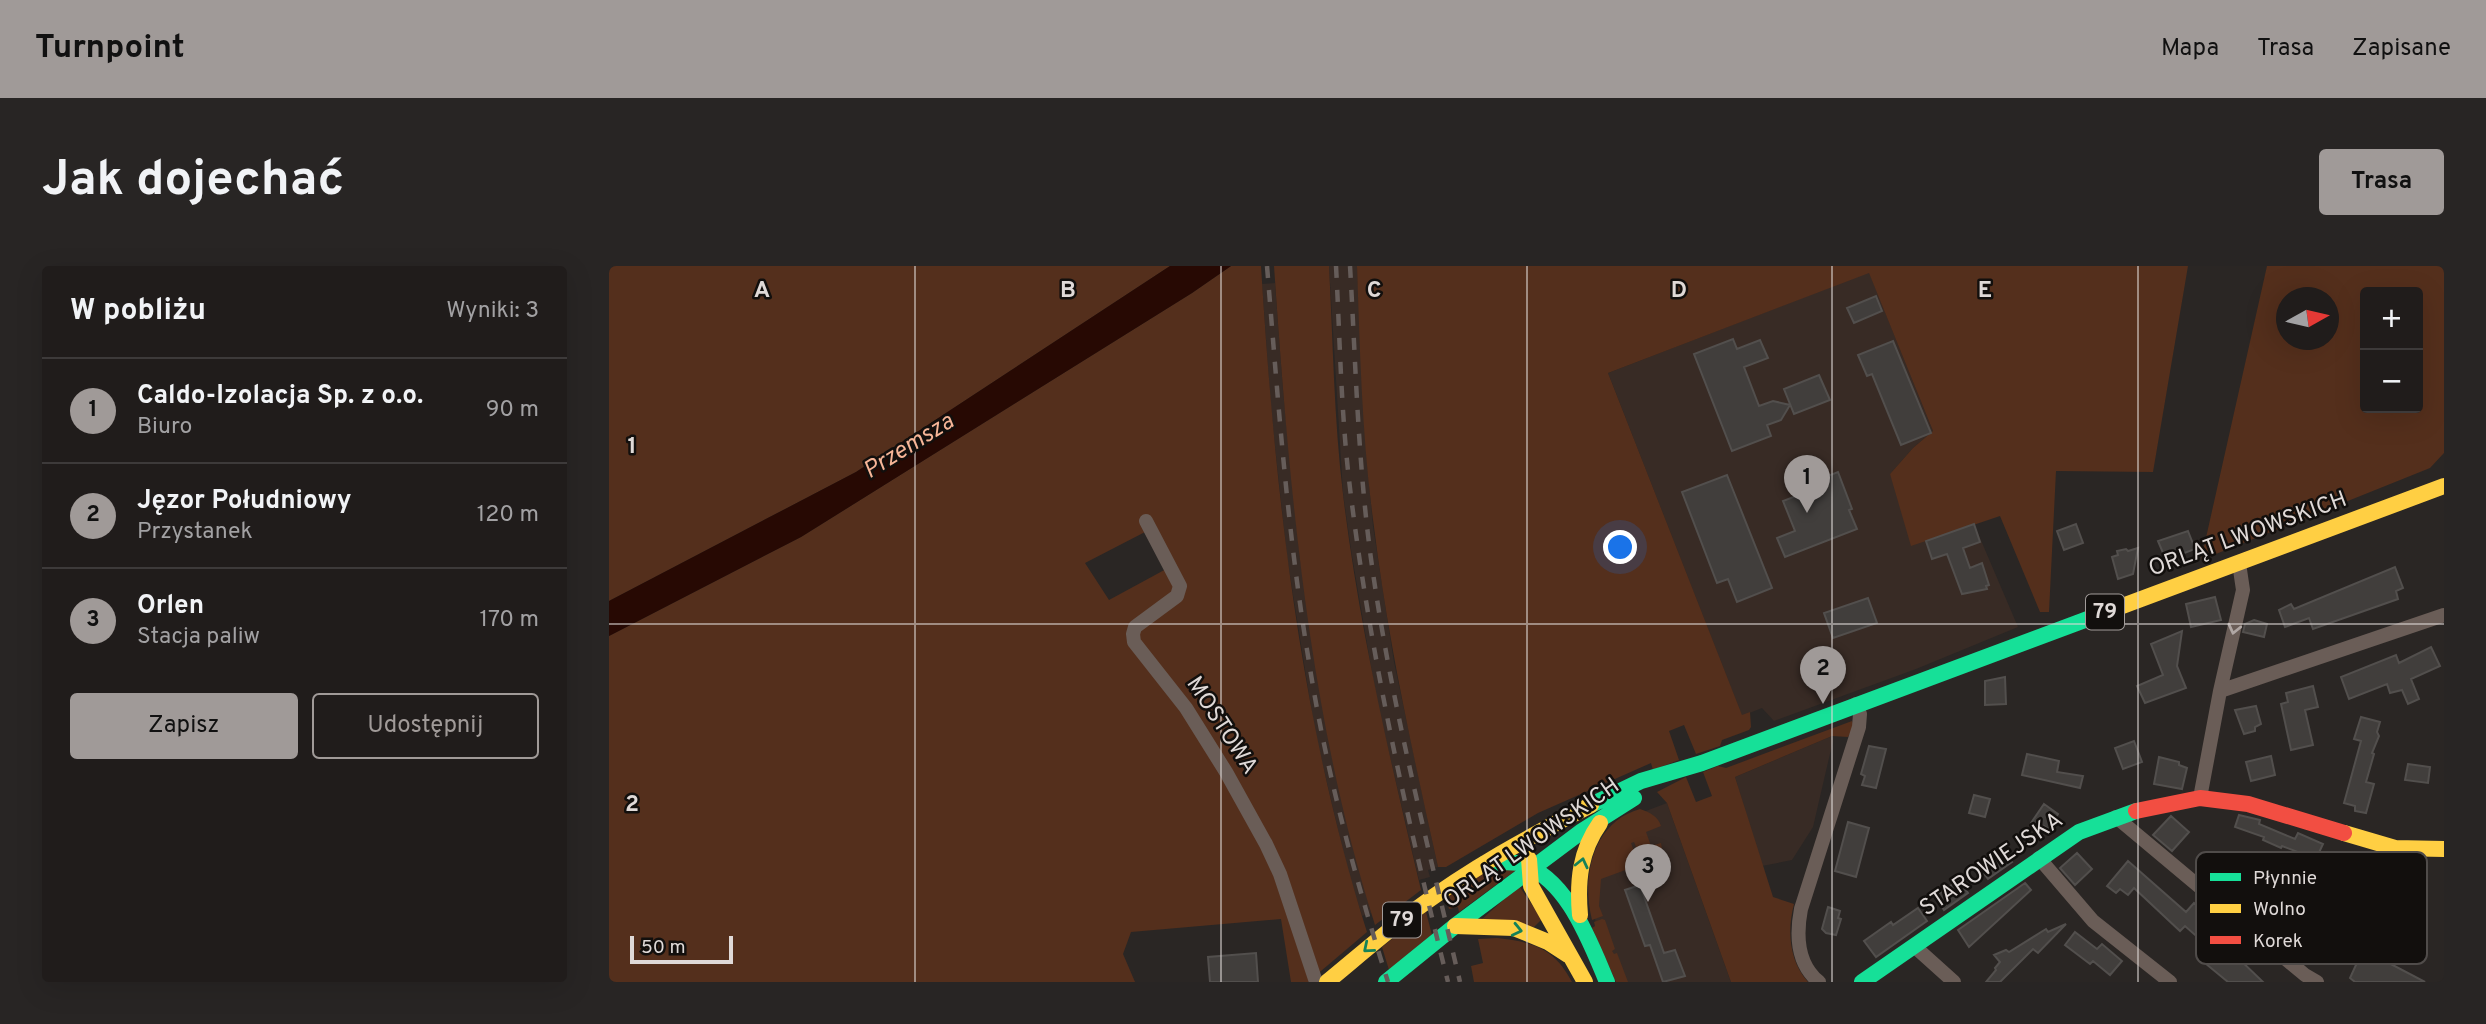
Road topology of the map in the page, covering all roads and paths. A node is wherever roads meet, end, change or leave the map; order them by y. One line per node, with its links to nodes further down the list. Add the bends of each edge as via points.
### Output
1 (2444, 486): 3 (main road, ORLĄT LWOWSKICH / 79)
2 (1146, 520): 22 (street, MOSTOWA, via 1180,586 1177,596 1135,627 1134,642 1186,708 1266,844)
3 (2239, 563): 5 (street, one-way to 5, via 2243,590); 6 (main road, ORLĄT LWOWSKICH / 79)
4 (2444, 615): 5 (street)
5 (2220, 691): 8 (street)
6 (1856, 704): 7 (main road, ORLĄT LWOWSKICH / 79); 27 (street, via 1859,727 1797,926 1803,961)
7 (1675, 773): 9 (main road, ORLĄT LWOWSKICH / 79); 11 (main road, ORLĄT LWOWSKICH / 79, via 1641,780)
8 (2200, 798): 10 (main road, STAROWIEJSKA); 12 (main road, STAROWIEJSKA, via 2248,804 2395,848)
9 (1608, 813): 15 (main road, ORLĄT LWOWSKICH / 79); 17 (main road, one-way to 9, via 1577,892 1585,848)
10 (2116, 817): 13 (main road, STAROWIEJSKA, via 2079,832); 16 (street)
11 (1547, 827): 14 (main road, ORLĄT LWOWSKICH / 79); 15 (main road, via 1533,848)
12 (2444, 849)
13 (2039, 858): 19 (main road, STAROWIEJSKA); 30 (street, via 2093,921)
14 (1482, 864): 15 (main road, via 1508,862); 23 (main road, ORLĄT LWOWSKICH / 79, one-way to 23, via 1415,910)
15 (1530, 870): 17 (main road, via 1555,886); 18 (main road, ORLĄT LWOWSKICH / 79); 20 (main road, via 1537,899)
16 (2196, 884)
17 (1580, 919): 26 (main road)
18 (1455, 926): 20 (main road, one-way to 20, via 1525,931); 24 (main road, ORLĄT LWOWSKICH / 79)
19 (1914, 946): 28 (main road, STAROWIEJSKA); 29 (street)
20 (1572, 959): 25 (main road)
21 (2293, 964): 31 (street)
22 (1316, 982)
23 (1327, 982)
24 (1386, 982)
25 (1585, 982)
26 (1607, 982)
27 (1819, 982)
28 (1862, 982)
29 (1954, 982)
30 (2170, 982)
31 (2317, 982)

